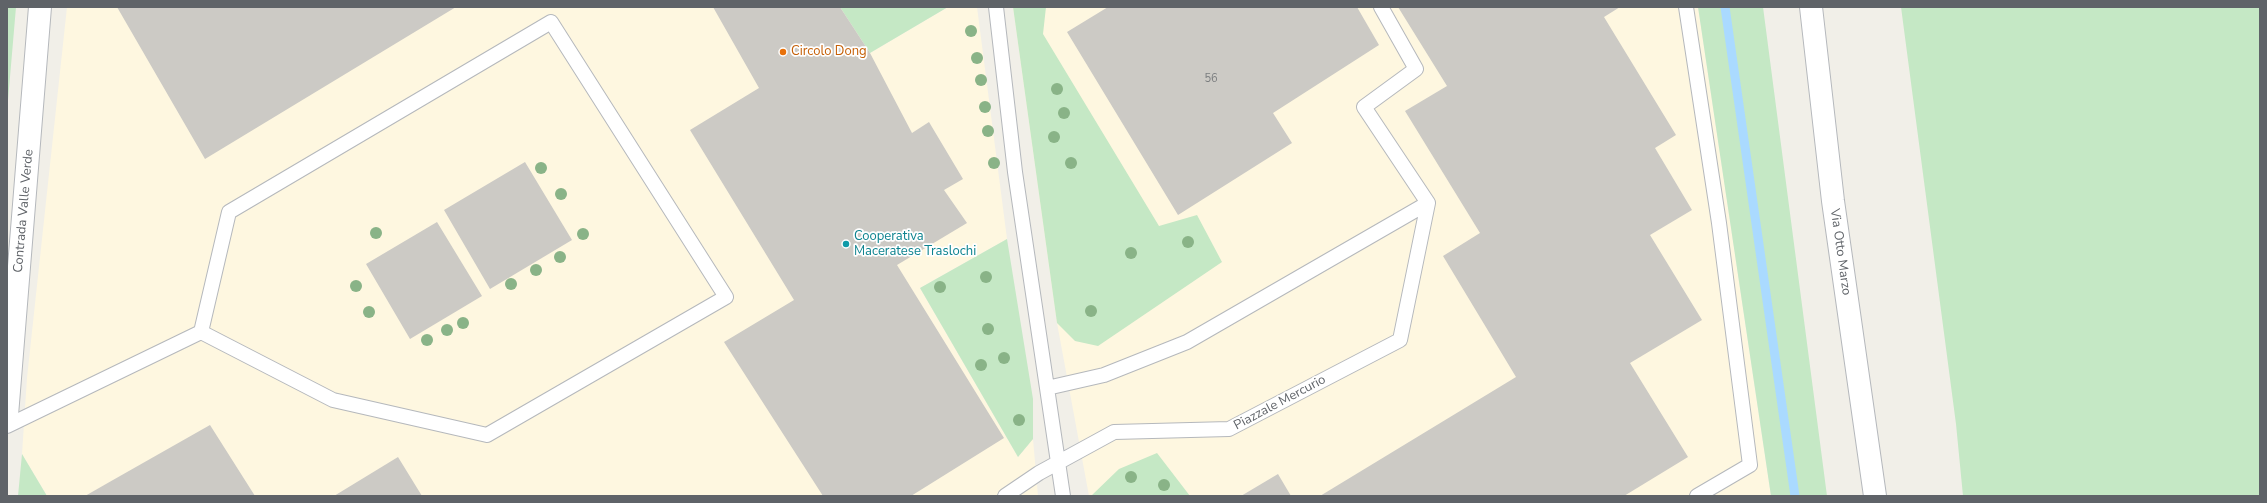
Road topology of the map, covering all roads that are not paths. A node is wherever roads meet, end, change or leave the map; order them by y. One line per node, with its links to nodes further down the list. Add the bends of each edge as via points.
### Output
1 (40, 7): 9 (street, Contrada Valle Verde)
2 (996, 7): 8 (lane, via 1015,172)
3 (1381, 7): 6 (lane, via 1416,70 1364,107)
4 (1686, 7): 14 (lane, via 1719,223 1750,465)
5 (1811, 7): 15 (street, Via Otto Marzo, via 1833,201)
6 (1428, 203): 8 (lane, via 1187,342 1104,375); 11 (lane, Piazzale Mercurio, via 1400,340 1229,429 1114,432)
7 (201, 332): 7 (lane, via 228,212 551,22 726,297 487,435 334,400); 10 (lane)
8 (1047, 388): 11 (lane)
9 (7, 414)
10 (7, 426)
11 (1058, 462): 12 (lane, Piazzale Mercurio); 13 (lane)
12 (1005, 496)
13 (1063, 496)
14 (1698, 496)
15 (1875, 496)

